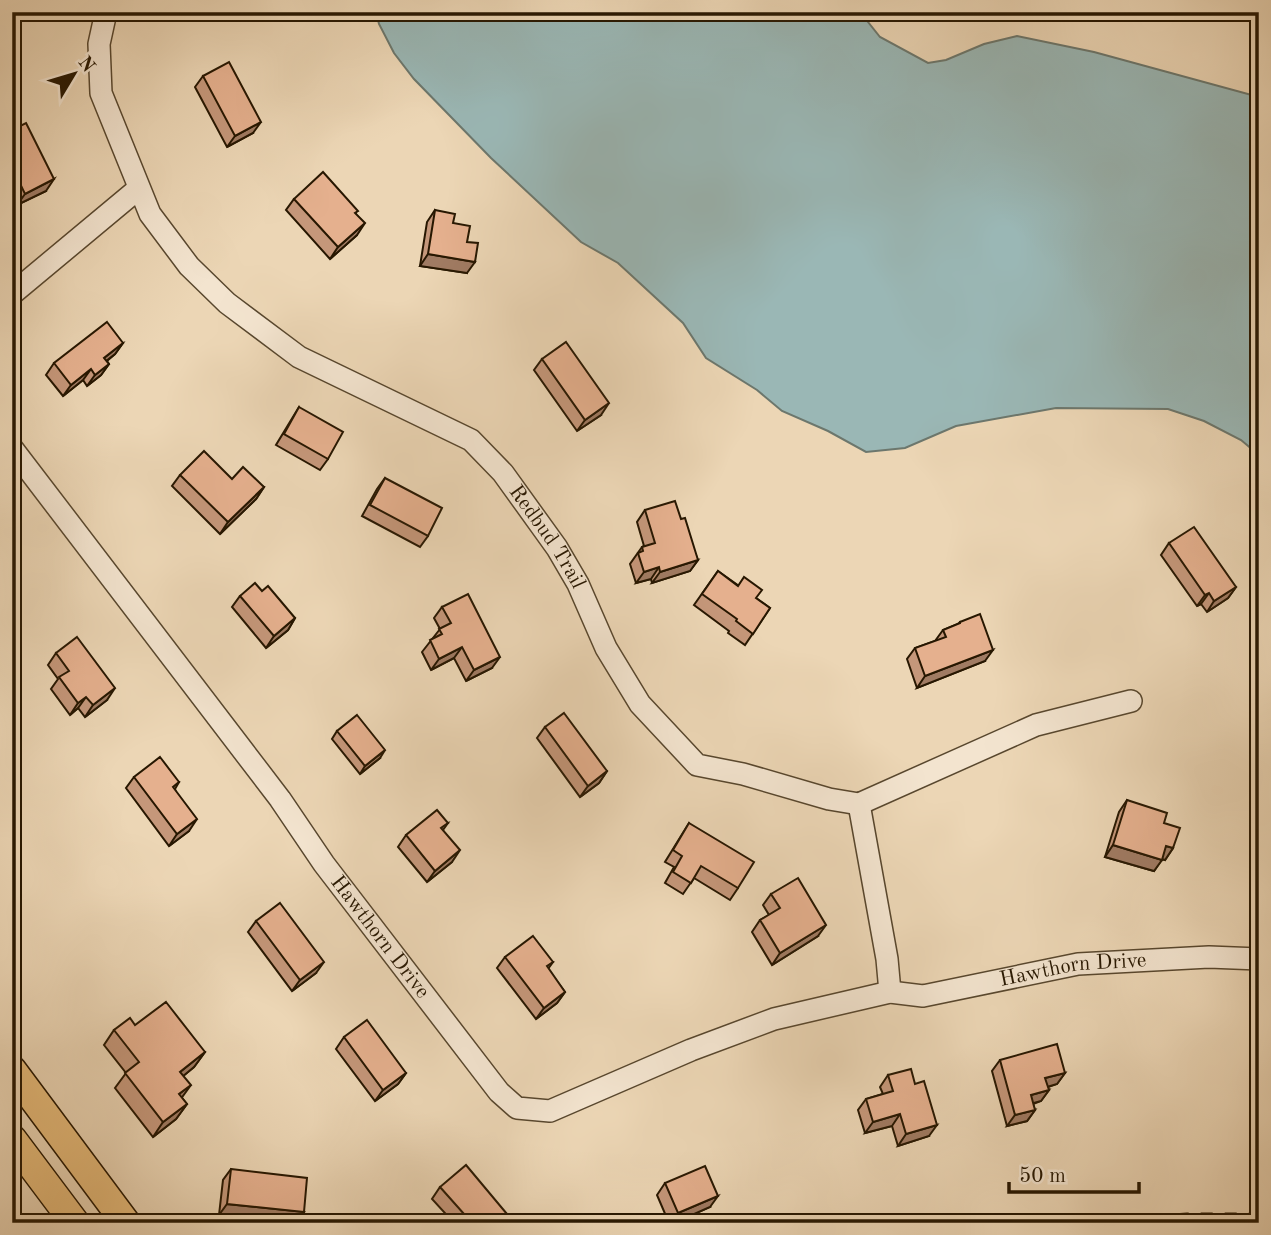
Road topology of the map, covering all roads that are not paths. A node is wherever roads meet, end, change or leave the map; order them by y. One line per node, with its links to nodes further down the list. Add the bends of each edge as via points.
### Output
1 (106, 12): 2 (street, Redbud Trail, via 99,44 101,93)
2 (138, 189): 3 (street); 6 (street, Redbud Trail, via 149,214 175,250 227,303 299,357 471,440 503,473 557,548 639,704 697,765)
3 (12, 293)
4 (12, 449): 8 (street, Hawthorn Drive, via 280,799 324,864 499,1092 517,1108 550,1111 774,1019)
5 (1131, 701): 6 (street, via 1036,725)
6 (859, 804): 8 (street)
7 (1259, 959): 8 (street, Hawthorn Drive, via 1078,964 923,996)
8 (890, 992)
9 (12, 1070): 12 (main road)
10 (12, 1139): 11 (main road)
11 (75, 1223)
12 (126, 1223)

